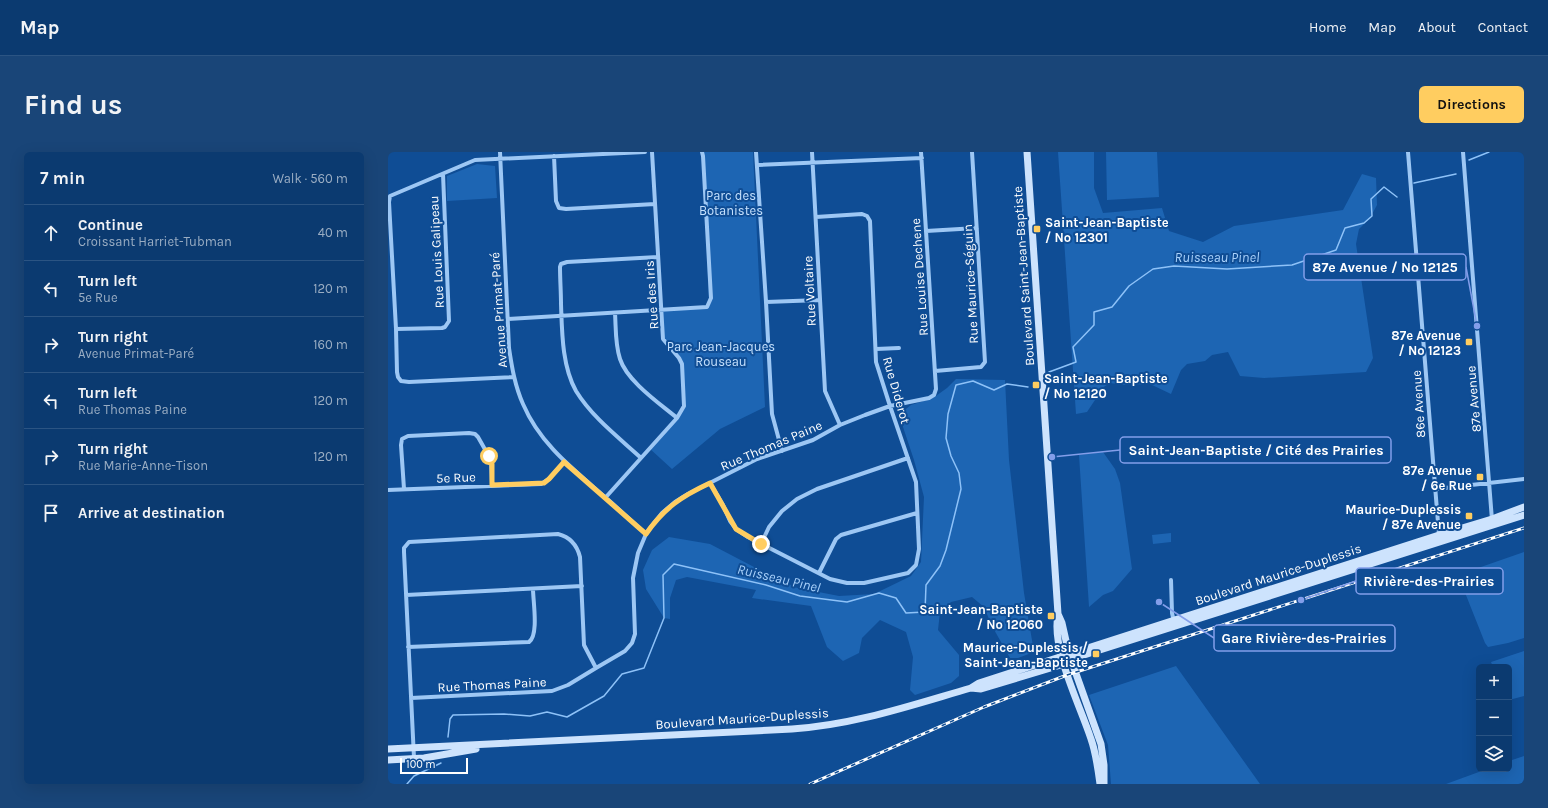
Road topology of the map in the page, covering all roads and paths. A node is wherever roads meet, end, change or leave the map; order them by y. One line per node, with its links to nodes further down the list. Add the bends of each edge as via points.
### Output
1 (500, 152): 14 (street, Avenue Primat-Paré)
2 (645, 152): 12 (street)
3 (652, 152): 18 (street, Rue des Iris)
4 (702, 152): 26 (street, via 711,298 707,308)
5 (756, 152): 16 (street)
6 (812, 152): 15 (street, Rue Voltaire)
7 (921, 152): 13 (street, Rue Louise Dechene)
8 (972, 152): 20 (street, Rue Maurice-Séguin)
9 (1027, 152): 65 (street, Boulevard Saint-Jean-Baptiste, via 1058,614 1056,625)
10 (1408, 152): 48 (street, 86e Avenue)
11 (1463, 152): 44 (street, 87e Avenue)
12 (554, 156): 14 (street); 18 (street, via 556,200 559,208)
13 (922, 158): 15 (street); 21 (street, Rue Louise Dechene)
14 (500, 159): 17 (street, via 475,160); 29 (street, Avenue Primat-Paré)
15 (813, 163): 16 (street); 19 (street, Rue Voltaire)
16 (758, 165): 25 (street)
17 (443, 174): 23 (street, via 392,195 389,199); 30 (street, Rue Louis Galipeau, via 449,321 442,328)
18 (655, 204): 22 (street, Rue des Iris)
19 (816, 217): 24 (street, Rue Voltaire); 32 (street, Rue Diderot, via 862,214 869,218)
20 (977, 228): 21 (street); 33 (street, Rue Maurice-Séguin, via 985,362 981,367)
21 (926, 231): 33 (street, Rue Louise Dechene)
22 (658, 257): 26 (street, Rue des Iris); 28 (street, via 564,263 560,267)
23 (390, 270): 30 (street)
24 (820, 300): 25 (street); 38 (street, Rue Voltaire, via 826,397)
25 (766, 302): 39 (street, via 772,414)
26 (661, 310): 27 (street); 37 (street, Rue des Iris, via 663,339 680,358 682,364 684,406)
27 (615, 313): 28 (street); 37 (street, via 618,350 625,369 638,384)
28 (562, 316): 29 (street); 40 (street, via 564,348 576,390 596,417)
29 (508, 319): 34 (street, Avenue Primat-Paré)
30 (396, 330): 34 (street, via 397,372 403,382)
31 (899, 348): 32 (street)
32 (876, 349): 36 (street, Rue Diderot, via 876,362)
33 (935, 371): 35 (street, Rue Louise Dechene, via 936,389 934,395)
34 (513, 377): 42 (street, Avenue Primat-Paré, via 532,423)
35 (929, 398): 36 (street, Rue Thomas Paine)
36 (890, 406): 38 (street, Rue Thomas Paine); 41 (street, Rue Diderot)
37 (677, 418): 40 (street, Rue des Iris)
38 (840, 425): 39 (street, Rue Thomas Paine, via 813,440)
39 (782, 451): 45 (street, Rue Thomas Paine, via 757,459)
40 (640, 457): 50 (street, Rue des Iris)
41 (908, 458): 52 (street, Rue Diderot, via 916,482); 57 (street, via 817,489 797,499 782,510)
42 (564, 462): 46 (street, 5e Rue, via 544,483); 50 (street, Avenue Primat-Paré)
43 (1524, 479): 44 (street)
44 (1490, 482): 48 (street); 54 (street, 87e Avenue)
45 (710, 483): 55 (street, Rue Thomas Paine, via 668,508); 57 (street, via 736,529)
46 (492, 485): 47 (street, 5e Rue); 47 (street, via 491,460 478,437 469,433 408,436 402,439)
47 (404, 489): 49 (street, 5e Rue)
48 (1436, 489): 56 (street, 86e Avenue)
49 (388, 490)
50 (606, 497): 55 (street, Avenue Primat-Paré)
51 (1524, 507): 54 (street, Boulevard Maurice-Duplessis)
52 (917, 513): 58 (street, via 841,535 836,539); 58 (street, Rue Diderot, via 919,549 918,560 912,570 903,575 864,583 841,582)
53 (1524, 515): 54 (street, Boulevard Maurice-Duplessis)
54 (1493, 522): 56 (street, Boulevard Maurice-Duplessis); 63 (street, Boulevard Maurice-Duplessis, via 1438,542)
55 (646, 534): 66 (street, Rue Thomas Paine, via 638,553 633,578 633,640 625,651)
56 (1439, 535): 63 (street, Boulevard Maurice-Duplessis)
57 (761, 544): 58 (street)
58 (819, 573)
59 (1171, 580): 63 (street)
60 (582, 586): 61 (street); 62 (street, via 580,557 572,542 558,534 414,541 406,545 404,552); 66 (street, via 584,645)
61 (532, 589): 62 (street); 64 (street, via 534,632 529,642)
62 (406, 595): 64 (street)
63 (1174, 623): 65 (street, Boulevard Maurice-Duplessis)
64 (408, 647): 67 (street)
65 (1066, 659): 68 (street, Boulevard Maurice-Duplessis, via 981,689 972,688 865,719 817,727); 73 (street, Boulevard Saint-Jean-Baptiste, via 1092,742); 74 (street, Boulevard Saint-Jean-Baptiste, via 1101,744)
66 (596, 668): 67 (street, Rue Thomas Paine, via 568,685 552,690)
67 (411, 698): 69 (street)
68 (510, 743): 69 (street, Boulevard Maurice-Duplessis); 71 (street, Boulevard Maurice-Duplessis)
69 (413, 748): 70 (street, Boulevard Maurice-Duplessis); 71 (street)
70 (388, 749)
71 (414, 758): 72 (street, Boulevard Maurice-Duplessis)
72 (388, 760)
73 (1100, 784)
74 (1104, 784)

